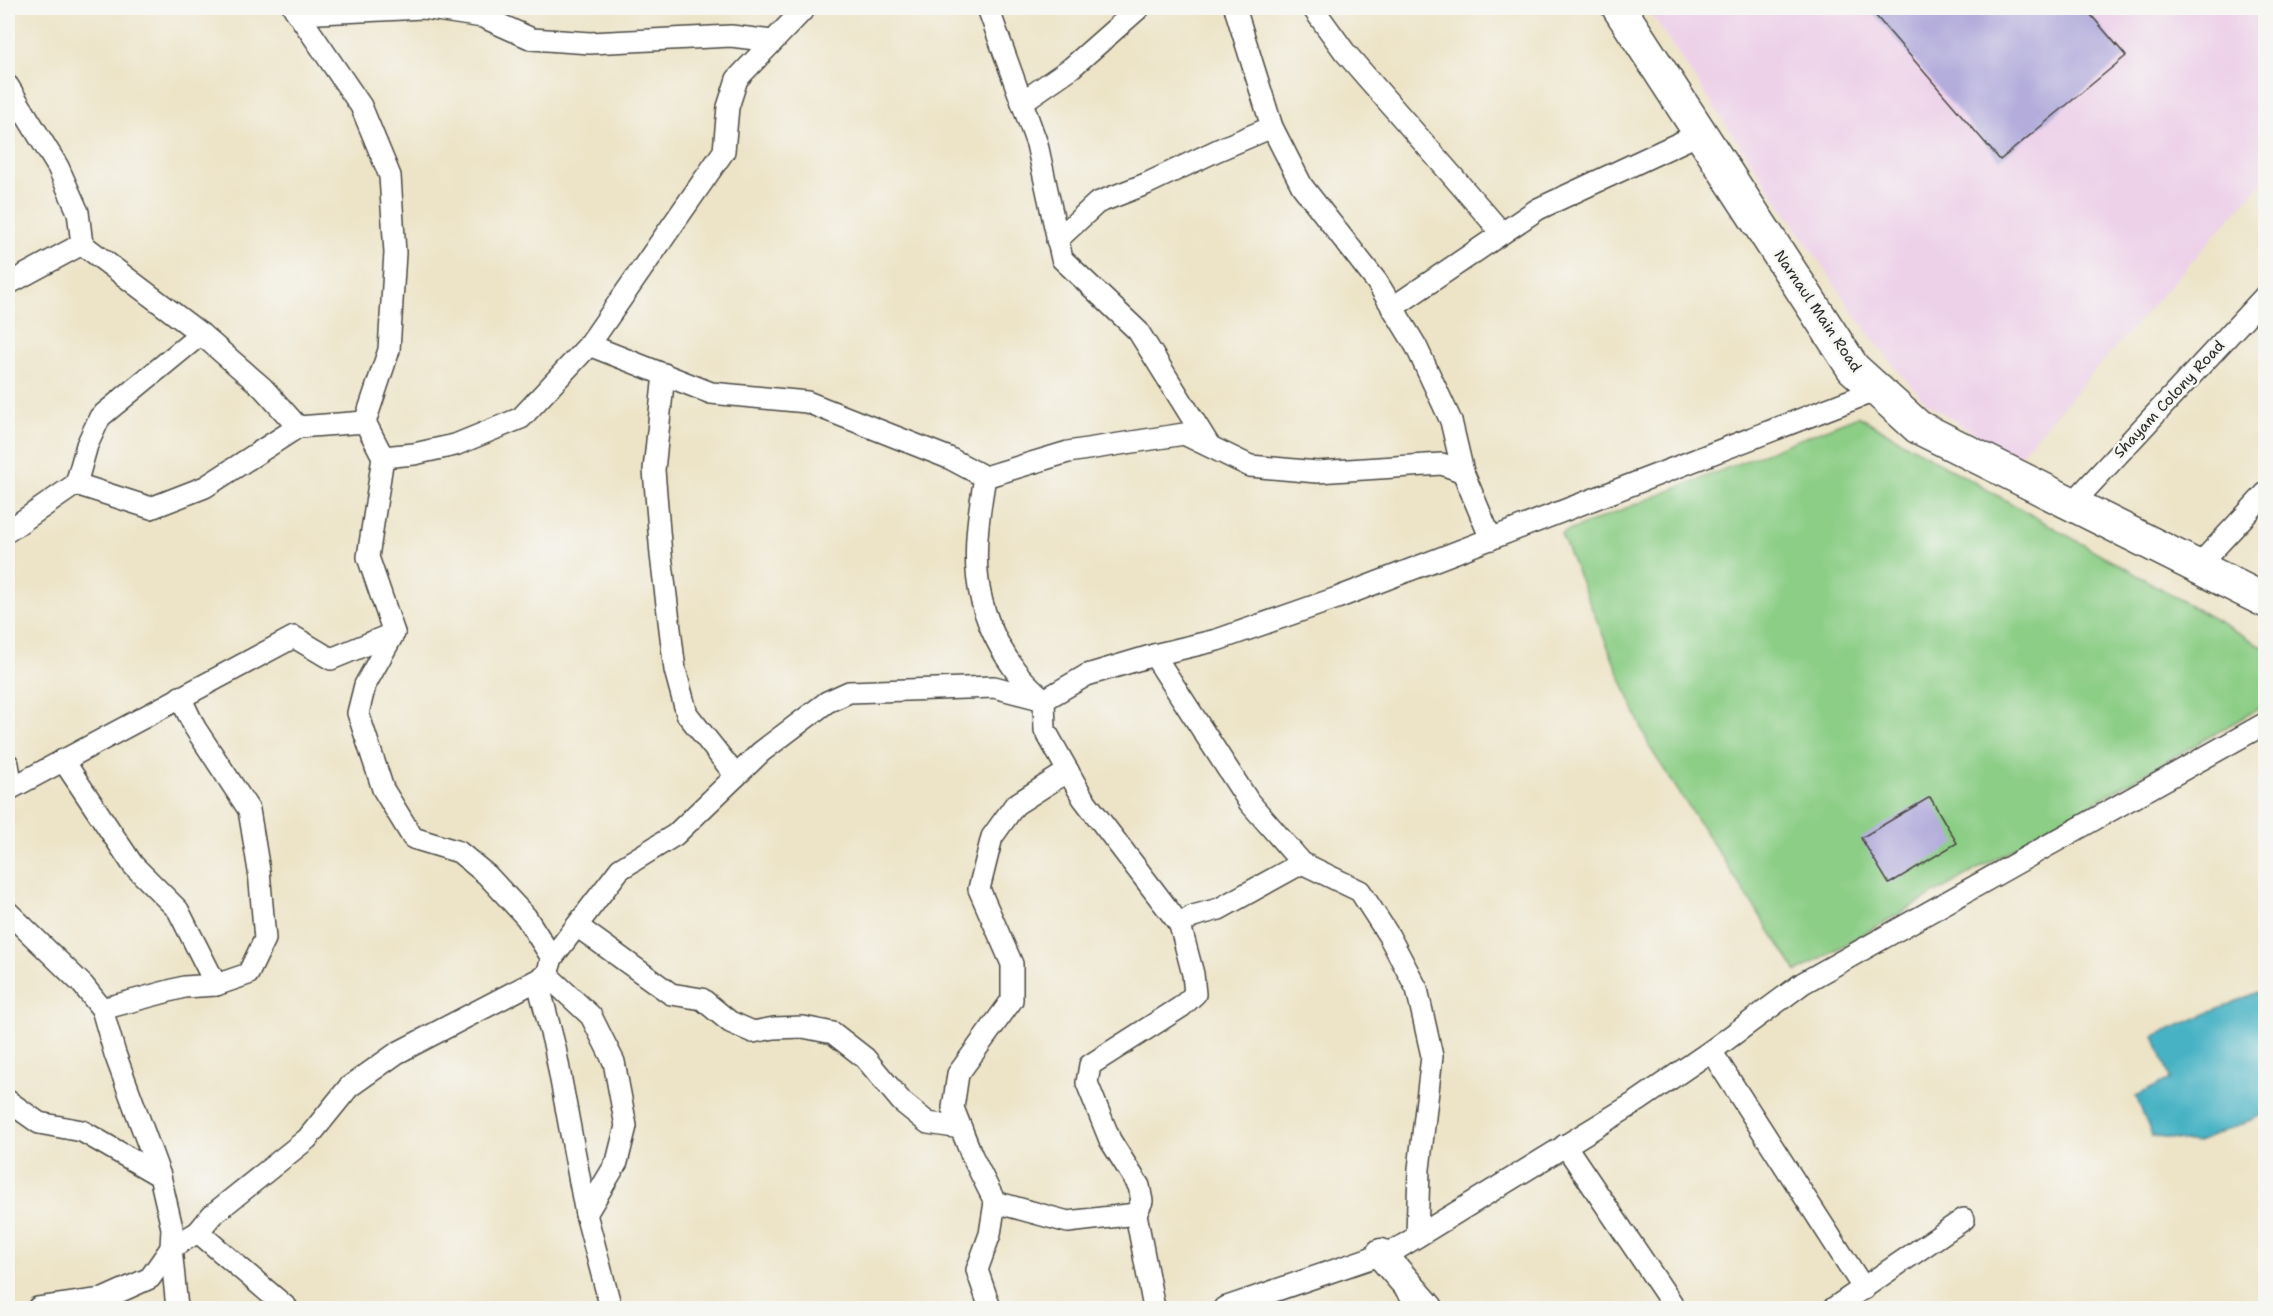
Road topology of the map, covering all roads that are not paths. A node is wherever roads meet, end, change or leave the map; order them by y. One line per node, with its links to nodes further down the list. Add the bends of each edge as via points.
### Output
1 (805, 8): 8 (street)
2 (988, 8): 10 (street)
3 (1139, 8): 10 (street, via 1071,68)
4 (1235, 8): 11 (street)
5 (1313, 8): 13 (street, via 1344,51)
6 (1619, 8): 12 (main road, Narnaul Main Road)
7 (297, 11): 8 (street, via 423,8 483,17 532,39 590,43 731,36); 23 (street, via 361,106 390,176 395,253 389,350)
8 (772, 41): 20 (street, via 737,79 728,107 724,152)
9 (8, 86): 15 (street, via 58,167 78,212)
10 (1022, 102): 14 (street, via 1037,144)
11 (1272, 127): 14 (street, via 1097,202); 18 (street, via 1302,186 1377,282)
12 (1701, 133): 13 (street, via 1538,209); 22 (main road, Narnaul Main Road, via 1853,368)
13 (1502, 233): 18 (street)
14 (1058, 240): 25 (street, via 1062,259 1138,331)
15 (82, 244): 16 (street); 19 (street)
16 (8, 284)
17 (2265, 295): 31 (street, Shayam Colony Road)
18 (1392, 308): 27 (street, via 1416,346 1450,421)
19 (201, 334): 24 (street, via 263,388); 29 (street, via 100,417)
20 (589, 345): 21 (street); 26 (street, via 521,418 455,445)
21 (664, 374): 28 (street, via 711,393 807,402 949,458); 44 (street, via 654,470 675,670 687,714)
22 (1877, 390): 31 (main road, Narnaul Main Road, via 1918,427); 33 (street)
23 (365, 422): 24 (street); 26 (street)
24 (298, 427): 29 (street, via 206,487 151,508)
25 (1209, 445): 27 (street, via 1250,466 1317,472 1442,464); 28 (street, via 1184,434 1068,452)
26 (383, 457): 36 (street, via 368,557)
27 (1463, 472): 33 (street)
28 (985, 477): 39 (street, via 976,526 976,585 989,627 1015,672)
29 (76, 484): 32 (street)
30 (2265, 493): 34 (street)
31 (2072, 504): 34 (main road, Narnaul Main Road)
32 (8, 531)
33 (1491, 539): 37 (street, via 1305,610 1217,640)
34 (2197, 567): 35 (main road, Narnaul Main Road)
35 (2265, 601)
36 (394, 633): 38 (street, via 331,659 294,637); 50 (street, via 365,685 358,713 383,789 413,838 459,852 526,916)
37 (1154, 655): 39 (street, via 1087,675); 46 (street, via 1250,802)
38 (180, 698): 41 (street); 51 (street, via 249,810 259,871 265,939 248,974)
39 (1044, 700): 43 (street, via 1045,730); 44 (street, via 994,687 849,692 827,702)
40 (2265, 723): 53 (street, via 1803,983)
41 (63, 760): 45 (street); 51 (street, via 134,865 178,910)
42 (8, 764): 45 (street)
43 (1068, 771): 48 (street, via 1083,798); 55 (street, via 1015,805 992,837 979,889 1012,964 1012,1000 958,1074 953,1108)
44 (736, 776): 49 (street, via 675,835 620,869)
45 (10, 788)
46 (1302, 862): 48 (street, via 1219,909 1194,916); 63 (street, via 1360,891 1417,989 1432,1056 1419,1169)
47 (8, 912): 52 (street, via 83,985)
48 (1180, 925): 60 (street, via 1196,994 1090,1065 1087,1083 1110,1140 1139,1186 1142,1201)
49 (577, 927): 50 (street); 55 (street, via 671,994 702,999 730,1023 753,1032 802,1027 833,1033 865,1058 902,1102 928,1123)
50 (550, 967): 59 (street, via 541,994); 59 (street, via 591,1016 614,1062 626,1126 617,1162); 62 (street, via 397,1053 349,1087 307,1139 212,1215)
51 (216, 985): 52 (street, via 184,987)
52 (102, 1009): 57 (street)
53 (1711, 1051): 56 (street); 66 (street)
54 (8, 1101): 57 (street, via 39,1123 82,1131)
55 (961, 1128): 58 (street)
56 (1565, 1145): 63 (street); 75 (street)
57 (159, 1176): 64 (street, via 172,1228)
58 (995, 1202): 60 (street, via 1068,1222); 71 (street, via 990,1234 977,1270)
59 (586, 1214): 70 (street)
60 (1136, 1214): 72 (street)
61 (1965, 1219): 66 (street)
62 (198, 1232): 64 (street); 69 (street)
63 (1418, 1236): 65 (street)
64 (171, 1248): 67 (street, via 150,1278 103,1299); 68 (street)
65 (1381, 1254): 73 (street); 74 (street)
66 (1864, 1289): 76 (street)
67 (38, 1308)
68 (177, 1308)
69 (287, 1308)
70 (611, 1308)
71 (990, 1308)
72 (1154, 1308)
73 (1224, 1308)
74 (1428, 1308)
75 (1676, 1308)
76 (1834, 1308)

